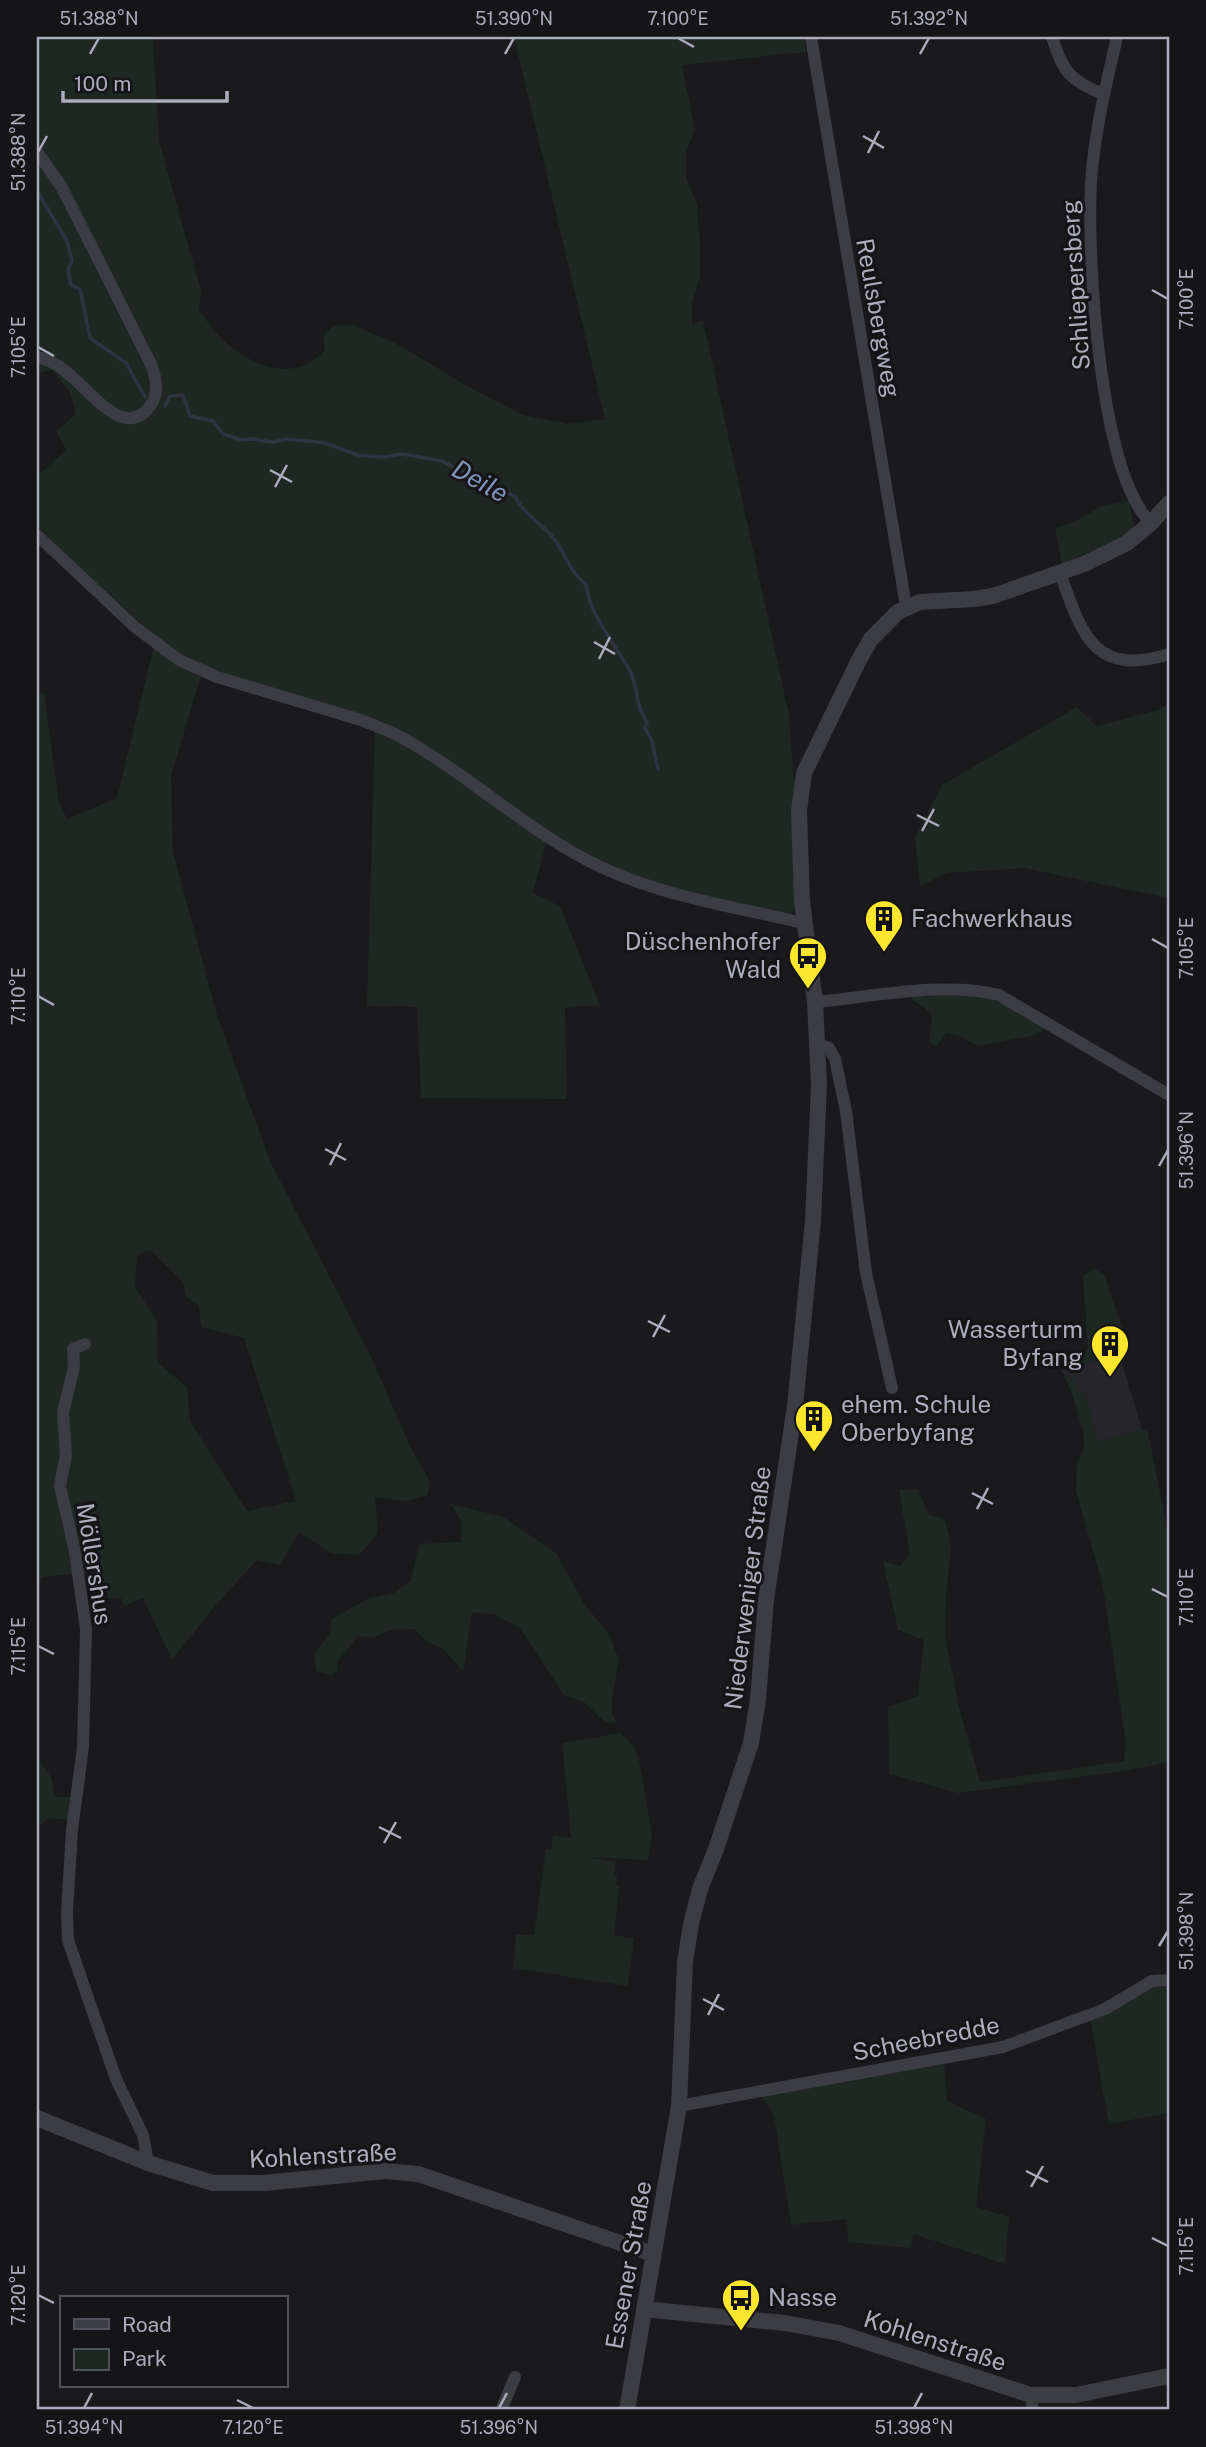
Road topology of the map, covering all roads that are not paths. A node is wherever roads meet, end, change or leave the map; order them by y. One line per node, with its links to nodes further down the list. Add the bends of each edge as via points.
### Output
1 (811, 37): 11 (street, Reulsbergweg)
2 (1052, 37): 4 (street, via 1066,73)
3 (1117, 37): 4 (street, Schliepersberg)
4 (1104, 94): 8 (street, Schliepersberg, via 1091,182 1093,299 1106,404 1138,508)
5 (37, 152): 6 (street, via 61,186 151,364 157,384 154,399 138,416 121,416 52,362)
6 (37, 357)
7 (1169, 503): 8 (street)
8 (1151, 523): 10 (street, via 1107,554)
9 (37, 535): 13 (street, via 135,627 179,660 217,677 393,733 561,845 609,871 680,894)
10 (1060, 573): 11 (street, via 982,598); 12 (street, via 1079,626 1094,646 1129,660)
11 (906, 606): 13 (street, Niederweniger Straße, via 871,639 804,774 799,811)
12 (1169, 654)
13 (804, 923): 14 (street, Niederweniger Straße)
14 (815, 1002): 15 (street, Niederweniger Straße); 16 (street, via 940,989 992,993)
15 (818, 1044): 18 (street, via 832,1051 838,1072 866,1273); 20 (street, Niederweniger Straße, via 819,1110 809,1266 795,1406 766,1600 758,1700 750,1750 691,1924)
16 (1169, 1095)
17 (85, 1344): 23 (street, Möllershus, via 73,1349 74,1367 63,1412 66,1455 60,1486 86,1629 83,1748 72,1830 68,1940 116,2079 143,2135)
18 (892, 1388)
19 (1169, 1980): 20 (street, Scheebredde, via 1152,1981 1105,2009 1003,2047)
20 (679, 2106): 22 (street, Niederweniger Straße)
21 (37, 2119): 23 (street, Kohlenstraße)
22 (676, 2128): 24 (street, Essener Straße)
23 (148, 2163): 24 (street, Kohlenstraße, via 226,2184 385,2171 411,2173)
24 (653, 2254): 25 (street, Essener Straße)
25 (644, 2309): 28 (street, Kohlenstraße, via 839,2333); 30 (street, Essener Straße)
26 (1169, 2376): 28 (street, Kohlenstraße)
27 (515, 2377): 29 (street)
28 (1032, 2403)
29 (501, 2410)
30 (627, 2410)

